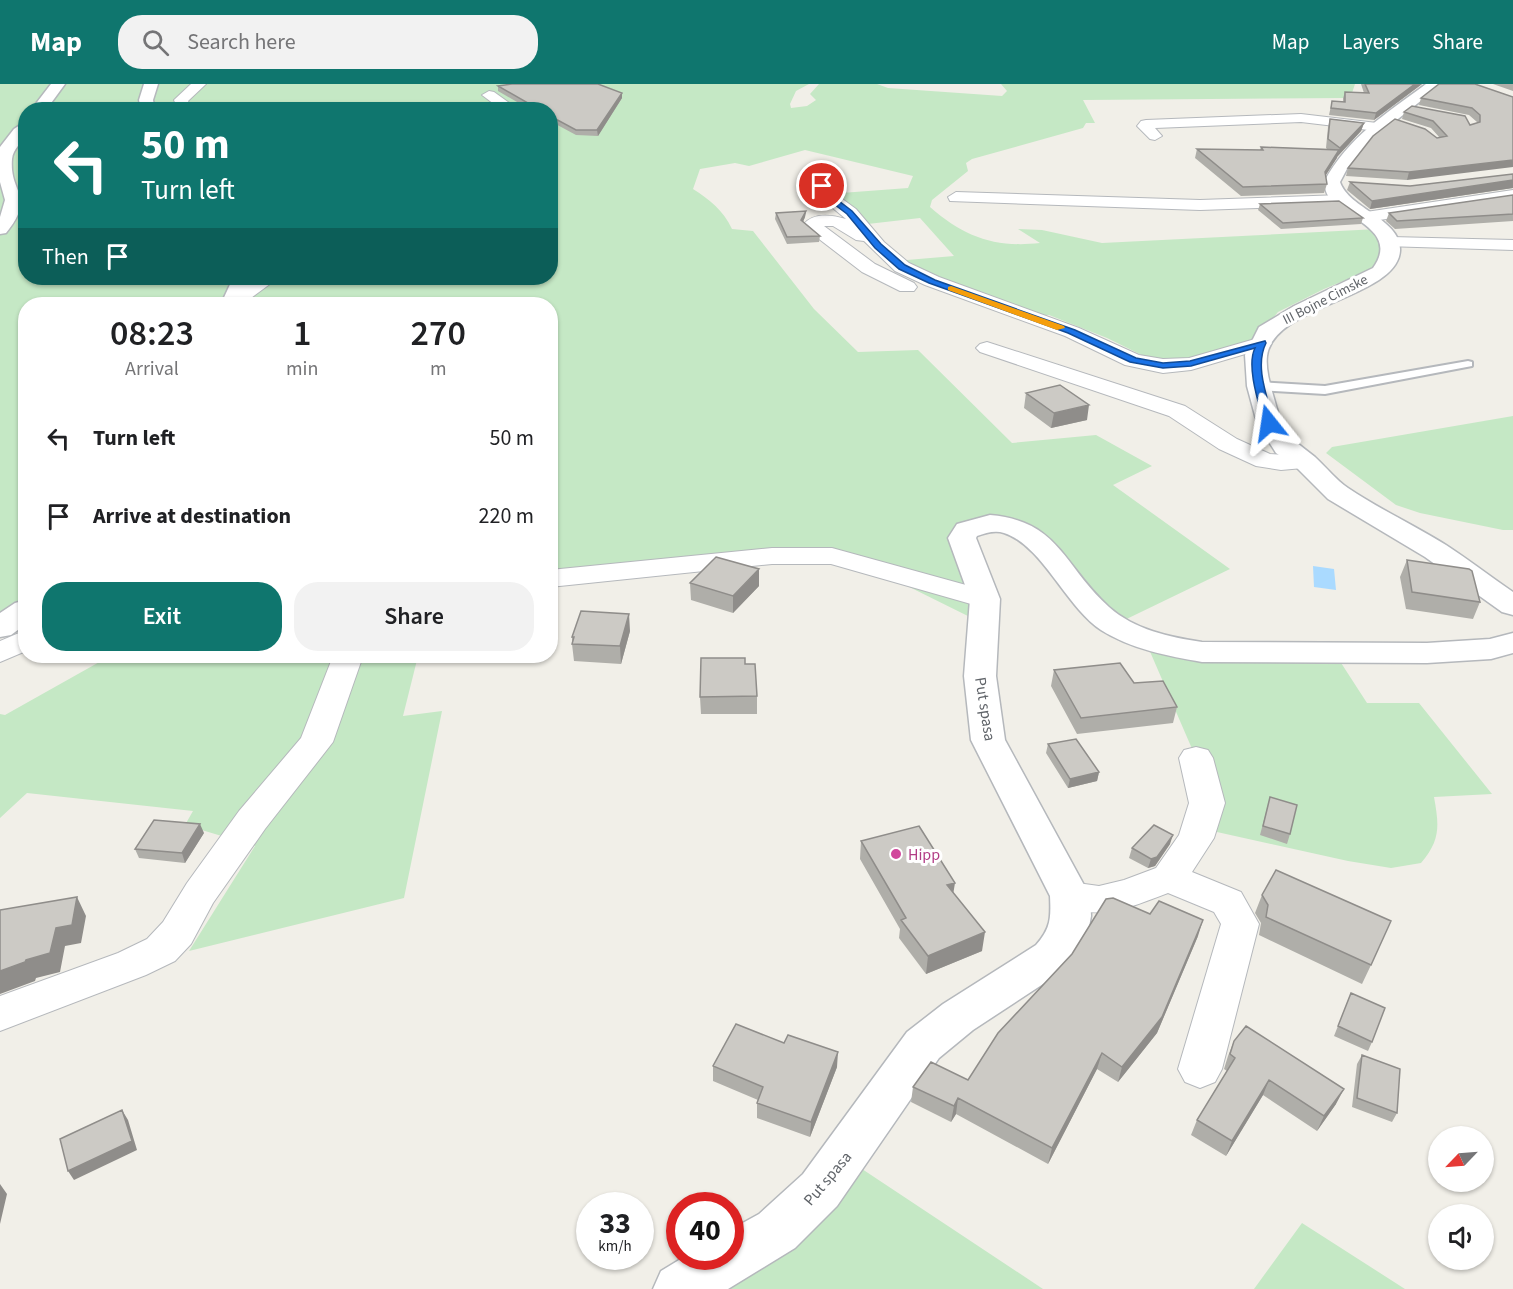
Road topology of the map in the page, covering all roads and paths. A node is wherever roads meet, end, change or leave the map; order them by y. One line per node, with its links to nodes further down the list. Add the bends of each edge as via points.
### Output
1 (58, 84): 6 (street)
2 (151, 84): 7 (street)
3 (199, 84): 8 (street)
4 (1435, 84): 10 (street)
5 (489, 95): 9 (street)
6 (44, 102)
7 (146, 102)
8 (182, 102)
9 (500, 102)
10 (1398, 117): 12 (street, via 1146,124); 14 (street, via 1342,162)
11 (18, 136): 18 (street, via 4,155 13,204)
12 (1155, 136)
13 (818, 178): 21 (street, via 823,192 850,213)
14 (1342, 189): 16 (street, via 1200,205); 17 (street)
15 (1513, 195): 17 (street)
16 (956, 198)
17 (1366, 217): 19 (street)
18 (0, 229)
19 (1391, 242): 20 (street); 25 (street, III Bojne Cimske, via 1391,255 1380,272 1280,322 1267,332)
20 (1513, 245)
21 (878, 246): 23 (street, via 902,267); 23 (street, via 840,222 812,225 887,280 915,290)
22 (259, 285): 24 (street)
23 (970, 296): 25 (street, via 1072,332 1133,360 1163,366 1191,363)
24 (241, 297)
25 (1262, 343): 28 (street, via 1256,355)
26 (987, 348): 29 (street, via 1177,411 1228,444 1265,461)
27 (1468, 364): 28 (lane, via 1325,390)
28 (1259, 386): 29 (street, via 1269,423 1285,448)
29 (1305, 462): 32 (street, via 1337,493 1435,551)
30 (558, 578): 31 (street, via 772,556 832,556)
31 (985, 599): 36 (street, Put spasa, via 962,538 972,528 997,524 1012,526 1041,543 1080,597 1100,615 1145,640 1171,647 1202,652 1427,653 1491,649); 41 (street, Put spasa, via 980,676 988,740)
32 (1513, 606)
33 (18, 615): 34 (street)
34 (0, 628)
35 (18, 643): 37 (street)
36 (1513, 643)
37 (0, 653)
38 (345, 663): 42 (street, via 316,742 252,820 177,933 161,950)
39 (1196, 758): 40 (street, via 1207,803 1196,838)
40 (1169, 878): 41 (street, via 1099,900); 43 (street, via 1228,902 1240,924)
41 (1070, 896): 44 (street, Put spasa, via 1066,938 1051,957 957,1017 922,1045 820,1190 777,1231)
42 (0, 1014)
43 (1200, 1069)
44 (679, 1289)

